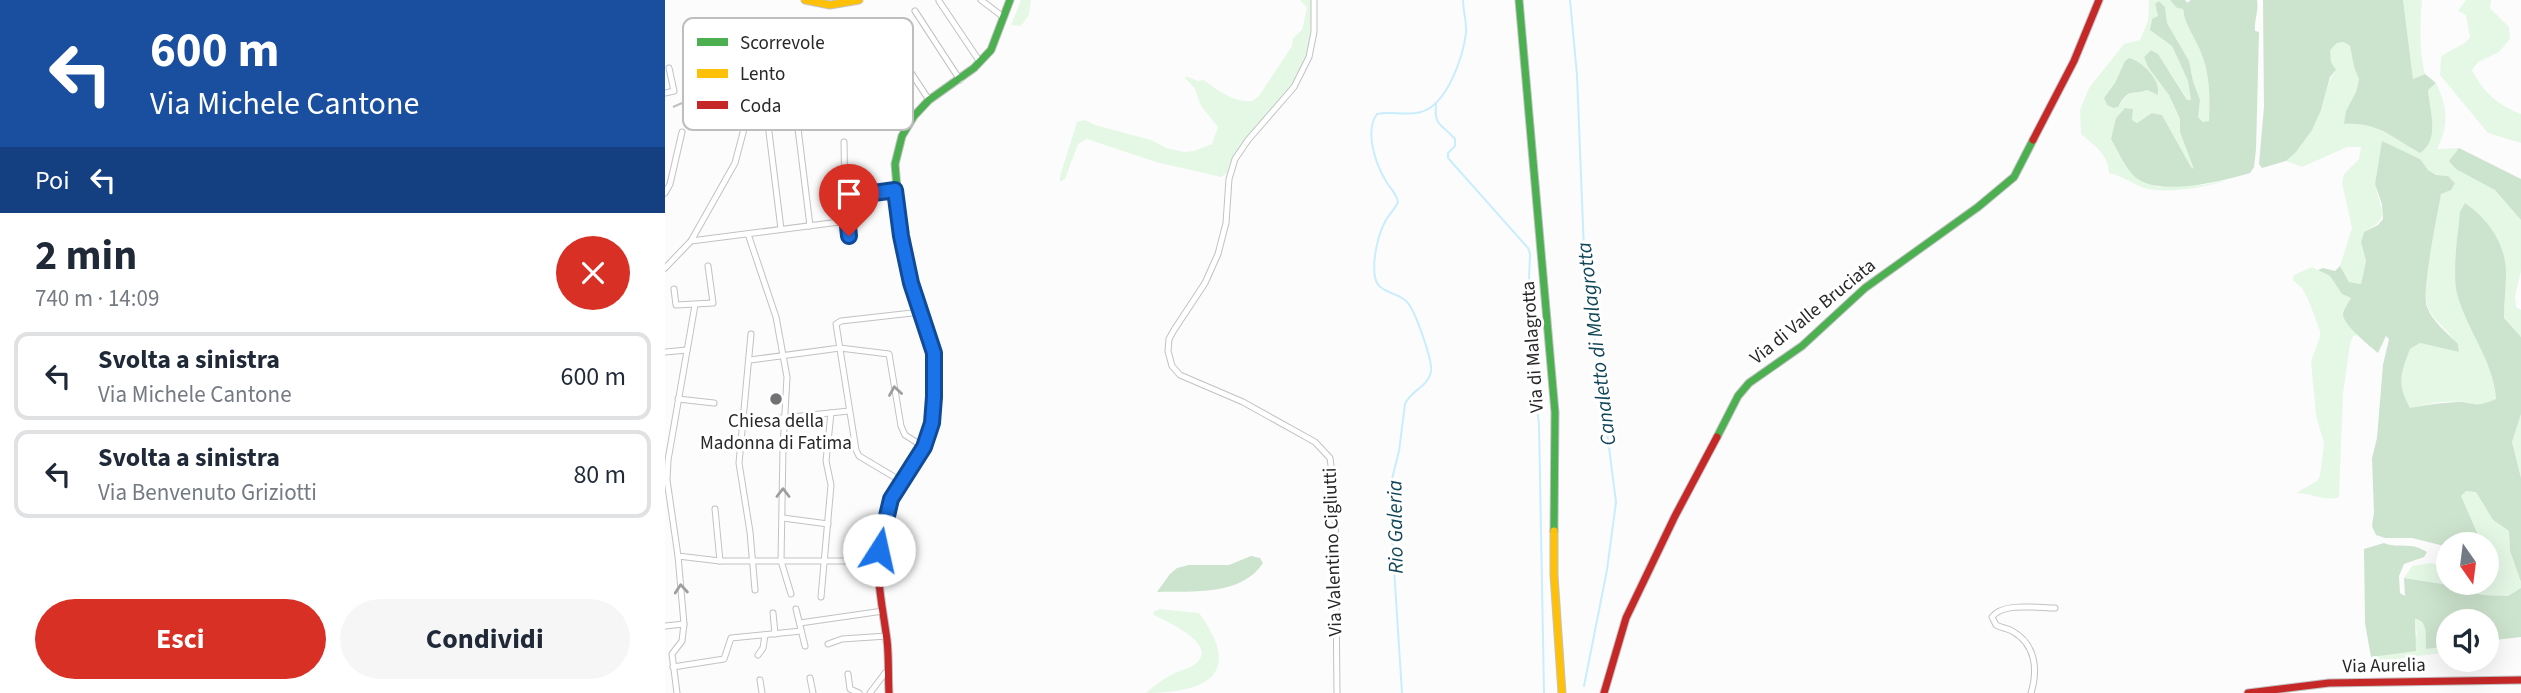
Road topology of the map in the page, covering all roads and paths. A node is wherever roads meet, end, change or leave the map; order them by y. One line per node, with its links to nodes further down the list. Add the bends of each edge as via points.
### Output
1 (805, 0): 2 (main road, via 830,5)
2 (859, 0)
3 (981, 0): 10 (street)
4 (1010, 0): 10 (main road)
5 (1314, 0): 98 (street, Via Valentino Cigliutti, via 1313,45 1305,68 1235,159 1217,254 1205,283 1169,339 1168,351 1180,375 1239,400 1315,442 1330,458 1335,496)
6 (1519, 0): 99 (main road, Via di Malagrotta, via 1553,390 1554,575)
7 (2099, 0): 100 (main road, Via di Valle Bruciata, via 2078,52 2014,177 1865,288 1802,346 1739,394 1623,624)
8 (939, 1): 11 (street)
9 (915, 11): 14 (street)
10 (1002, 16): 11 (main road, via 993,45)
11 (980, 62): 14 (main road)
12 (669, 68): 15 (street, via 674,91)
13 (913, 75): 16 (street)
14 (960, 80): 16 (main road)
15 (665, 93)
16 (929, 100): 17 (main road)
17 (913, 120)
18 (744, 130): 33 (street, via 735,163)
19 (769, 130): 30 (street)
20 (798, 130): 29 (street)
21 (683, 131): 24 (street)
22 (904, 131): 25 (main road, via 895,164)
23 (844, 142): 27 (street)
24 (668, 182): 26 (street)
25 (895, 190): 27 (street); 38 (main road, via 911,283)
26 (665, 193)
27 (845, 197): 28 (street)
28 (847, 220): 29 (street); 32 (street)
29 (810, 226): 30 (street)
30 (781, 229): 31 (street)
31 (748, 234): 33 (street); 43 (street)
32 (849, 236)
33 (691, 241): 35 (street)
34 (708, 266): 37 (street, via 713,303)
35 (665, 268)
36 (674, 289): 37 (street, via 676,306)
37 (695, 305): 41 (street)
38 (921, 312): 40 (street, via 837,323); 53 (main road, via 934,353 934,410)
39 (751, 334): 44 (street)
40 (840, 348): 43 (street); 47 (street); 53 (street, one-way to 40, via 905,435 901,426 889,355)
41 (687, 350): 42 (street); 45 (street)
42 (665, 352)
43 (784, 356): 44 (street); 49 (street)
44 (750, 360): 50 (street)
45 (678, 399): 46 (street); 51 (street)
46 (714, 403)
47 (849, 411): 48 (street); 54 (street, via 859,456)
48 (831, 413): 49 (street); 57 (street, via 826,461 831,485)
49 (785, 417): 50 (street); 56 (street, one-way to 49)
50 (743, 422): 63 (street, via 739,463)
51 (673, 434): 52 (street); 58 (street, via 667,480)
52 (665, 435)
53 (924, 447): 54 (main road)
54 (901, 481): 60 (main road, via 888,505)
55 (715, 509): 62 (street)
56 (783, 518): 57 (street); 64 (street)
57 (828, 524): 65 (street)
58 (675, 536): 59 (street); 61 (street)
59 (665, 537)
60 (879, 555): 65 (street); 71 (main road, via 877,580)
61 (678, 556): 62 (street); 74 (street, one-way to 61)
62 (720, 561): 63 (street)
63 (754, 561): 64 (street); 66 (street)
64 (781, 561): 65 (street); 67 (street)
65 (824, 561): 68 (street)
66 (755, 590)
67 (791, 594)
68 (821, 597)
69 (2055, 608): 101 (street, via 2007,609 1993,616 1996,625 2014,632 2032,654 2036,668)
70 (796, 609): 73 (street)
71 (883, 611): 73 (street); 79 (main road)
72 (773, 613): 77 (street)
73 (800, 623): 76 (street)
74 (684, 624): 75 (street); 83 (street, via 682,640 672,654)
75 (665, 626)
76 (801, 632): 77 (street); 81 (street)
77 (775, 634): 78 (street)
78 (765, 635): 82 (street); 83 (street, via 731,638 724,659)
79 (887, 636): 80 (street); 84 (main road)
80 (828, 644)
81 (805, 646)
82 (758, 655)
83 (673, 667): 89 (street)
84 (888, 673): 96 (street); 97 (main road)
85 (848, 674): 95 (street, via 850,689)
86 (810, 678): 94 (street)
87 (760, 680): 93 (street)
88 (2521, 680): 102 (main road, Via Aurelia, via 2338,683)
89 (675, 683): 90 (street); 92 (street)
90 (665, 684)
91 (2521, 685): 103 (main road, Via Aurelia, via 2356,687)
92 (677, 693)
93 (762, 693)
94 (813, 693)
95 (859, 693)
96 (870, 693)
97 (889, 693)
98 (1337, 693)
99 (1562, 693)
100 (1604, 693)
101 (2031, 693)
102 (2248, 693)
103 (2291, 693)

